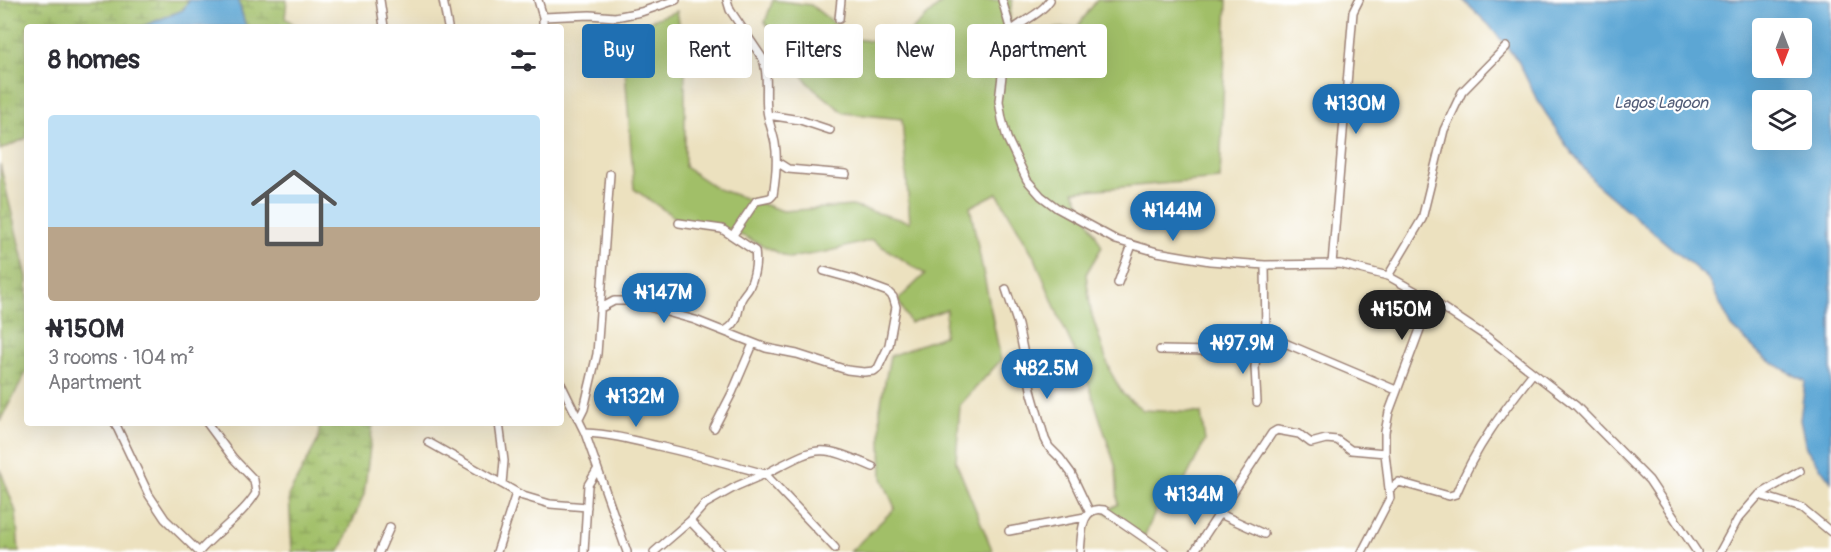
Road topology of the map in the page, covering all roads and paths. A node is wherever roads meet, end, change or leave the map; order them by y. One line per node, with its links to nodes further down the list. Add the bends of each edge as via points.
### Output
1 (380, 0): 13 (street)
2 (443, 0): 14 (street)
3 (538, 0): 11 (street)
4 (676, 0): 10 (street)
5 (727, 0): 20 (street, via 766,67)
6 (841, 0): 12 (street)
7 (1002, 0): 16 (street)
8 (1050, 0): 17 (street, via 1034,17)
9 (1359, 0): 28 (street, via 1353,12)
10 (654, 4): 11 (street, via 632,15 615,17)
11 (543, 17): 15 (street)
12 (839, 19)
13 (384, 24)
14 (447, 24)
15 (543, 24)
16 (1009, 24)
17 (1019, 24)
18 (1506, 47): 31 (street, via 1462,92 1444,130 1422,219)
19 (1002, 78): 27 (street, via 999,101 1002,119 1027,180 1057,208)
20 (768, 115): 21 (street); 22 (street)
21 (830, 130)
22 (777, 162): 24 (street, via 788,169); 26 (street, via 773,195 756,201)
23 (610, 174): 35 (street)
24 (846, 174)
25 (679, 223): 26 (street, via 717,228)
26 (733, 235): 36 (street, via 754,251 756,268 735,324)
27 (1132, 245): 29 (street, via 1210,261); 32 (street)
28 (1332, 264): 29 (street); 31 (street)
29 (1265, 265): 37 (street)
30 (824, 271): 38 (street, via 893,297 896,307 889,345 878,368 869,372 847,370)
31 (1388, 276): 34 (street)
32 (1118, 283)
33 (1006, 289): 63 (street, via 1046,439 1071,473)
34 (1431, 300): 41 (street); 43 (street)
35 (601, 308): 36 (street, via 614,301 628,301); 45 (street, via 597,354)
36 (724, 331): 38 (street)
37 (1266, 335): 39 (street); 43 (street)
38 (753, 344): 49 (street)
39 (1257, 348): 40 (street); 44 (street)
40 (1160, 350)
41 (1533, 373): 58 (street, via 1500,414 1456,494 1449,496 1399,482); 81 (street, via 1576,406 1649,480)
42 (564, 390): 45 (street)
43 (1396, 390): 52 (street, via 1385,432)
44 (1257, 402)
45 (579, 419): 50 (street)
46 (116, 426): 70 (street, via 148,495 165,519)
47 (209, 426): 70 (street, via 254,480 256,493)
48 (499, 426): 57 (street, via 504,461)
49 (714, 428)
50 (585, 433): 54 (street); 56 (street, via 689,452)
51 (428, 442): 57 (street)
52 (1385, 453): 58 (street); 62 (street, via 1351,450 1336,440 1311,443 1299,434 1277,430)
53 (873, 467): 56 (street, via 842,453 818,449)
54 (597, 470): 61 (street, via 589,482); 74 (street)
55 (1800, 471): 60 (street)
56 (765, 474): 64 (street, via 705,504); 69 (street)
57 (502, 484): 59 (street)
58 (1390, 489): 80 (street, via 1390,498)
59 (516, 493): 61 (street, via 550,504); 72 (street)
60 (1759, 495): 67 (street, via 1802,508); 82 (street, via 1738,519)
61 (587, 507): 73 (street)
62 (1218, 513): 68 (street); 79 (street)
63 (1087, 514): 66 (street); 77 (street); 78 (street, via 1095,508 1104,510)
64 (690, 521): 75 (street); 76 (street)
65 (390, 527): 71 (street)
66 (1009, 531)
67 (1831, 532)
68 (1264, 534)
69 (835, 548)
70 (199, 552)
71 (379, 552)
72 (497, 552)
73 (584, 552)
74 (627, 552)
75 (654, 552)
76 (720, 552)
77 (1080, 552)
78 (1165, 552)
79 (1194, 552)
80 (1362, 552)
81 (1697, 552)
82 (1720, 552)

